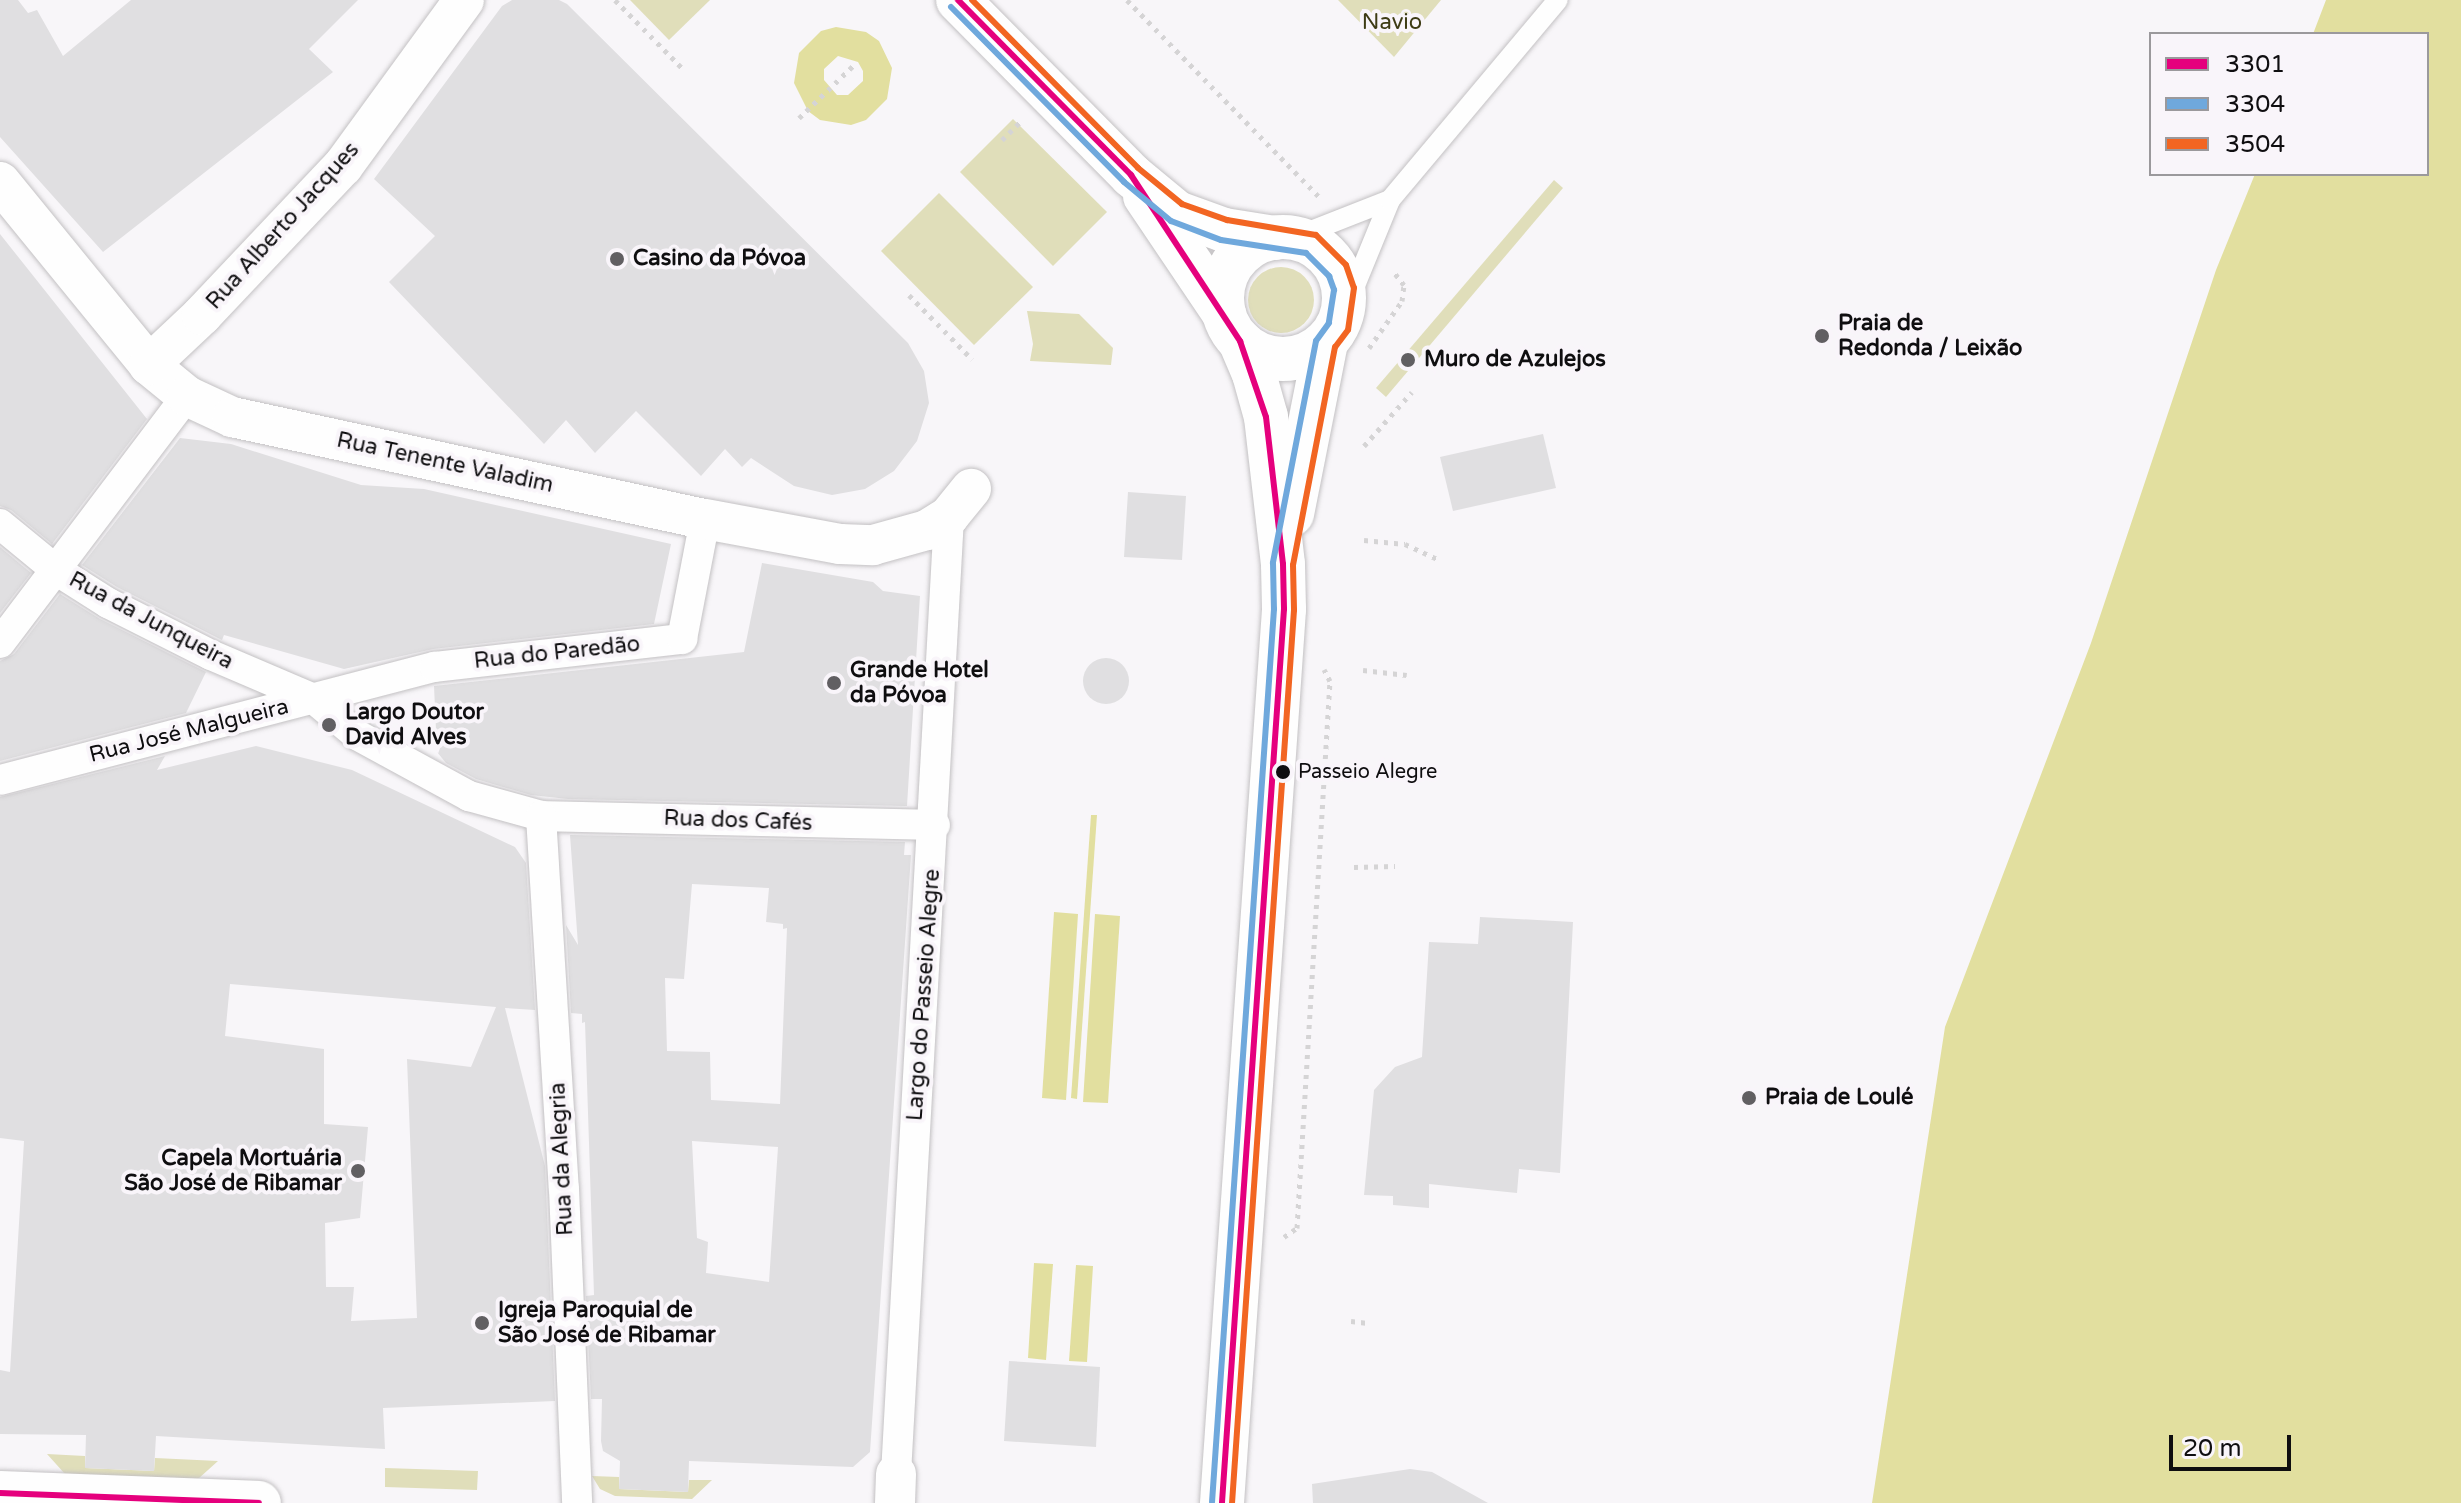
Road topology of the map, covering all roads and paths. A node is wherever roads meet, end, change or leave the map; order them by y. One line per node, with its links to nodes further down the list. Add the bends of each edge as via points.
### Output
1 (464, 0): 21 (street, Rua Alberto Jacques, via 343,166)
2 (615, 0): 7 (path)
3 (958, 0): 11 (main road)
4 (1127, 0): 14 (path)
5 (1558, 0): 13 (lane)
6 (856, 63): 8 (path)
7 (684, 70)
8 (799, 118)
9 (1019, 124): 10 (path)
10 (1002, 140)
11 (1131, 175): 15 (main road, via 1177,213 1224,230); 18 (main road)
12 (0, 182): 21 (street, Rua Tenente Valadim)
13 (1390, 200): 14 (lane); 16 (lane)
14 (1341, 220): 15 (lane)
15 (1284, 238): 18 (main road, via 1256,244 1231,266 1224,281); 19 (main road, via 1311,244 1338,271 1344,289)
16 (1368, 247): 19 (lane); 19 (path, via 1404,285 1402,301)
17 (909, 295): 20 (path)
18 (1232, 327): 19 (main road, via 1255,353 1273,359); 30 (main road, via 1266,417)
19 (1342, 343): 30 (main road)
20 (972, 359)
21 (149, 365): 23 (street, Rua Tenente Valadim)
22 (1412, 392): 24 (path)
23 (187, 396): 26 (street, Rua Tenente Valadim, via 232,417); 31 (street)
24 (1364, 446)
25 (960, 503): 26 (street, Rua Tenente Valadim, via 904,539 873,545 840,544); 39 (street, Largo do Passeio Alegre, via 935,746)
26 (705, 519): 36 (street, Rua do Paredão, via 682,639 435,667)
27 (0, 524): 31 (street, Rua da Junqueira)
28 (1364, 540): 29 (path, via 1405,544)
29 (1440, 560)
30 (1283, 564): 49 (main road)
31 (56, 570): 32 (street); 36 (street, Rua da Junqueira, via 211,655)
32 (0, 643)
33 (1318, 656): 42 (path, via 1330,681)
34 (1363, 670): 35 (path)
35 (1407, 675)
36 (314, 699): 37 (street, Rua José Malgueira); 38 (street, Rua José Malgueira, via 357,735 469,796)
37 (0, 780)
38 (541, 816): 39 (street, Rua dos Cafés); 48 (street, Rua da Alegria)
39 (935, 825): 45 (street, Largo do Passeio Alegre)
40 (1395, 866): 41 (path)
41 (1354, 867)
42 (1311, 1010)
43 (1351, 1321): 44 (path)
44 (1368, 1323)
45 (896, 1488)
46 (0, 1493): 47 (main road)
47 (259, 1503)
48 (577, 1503)
49 (1222, 1503)

